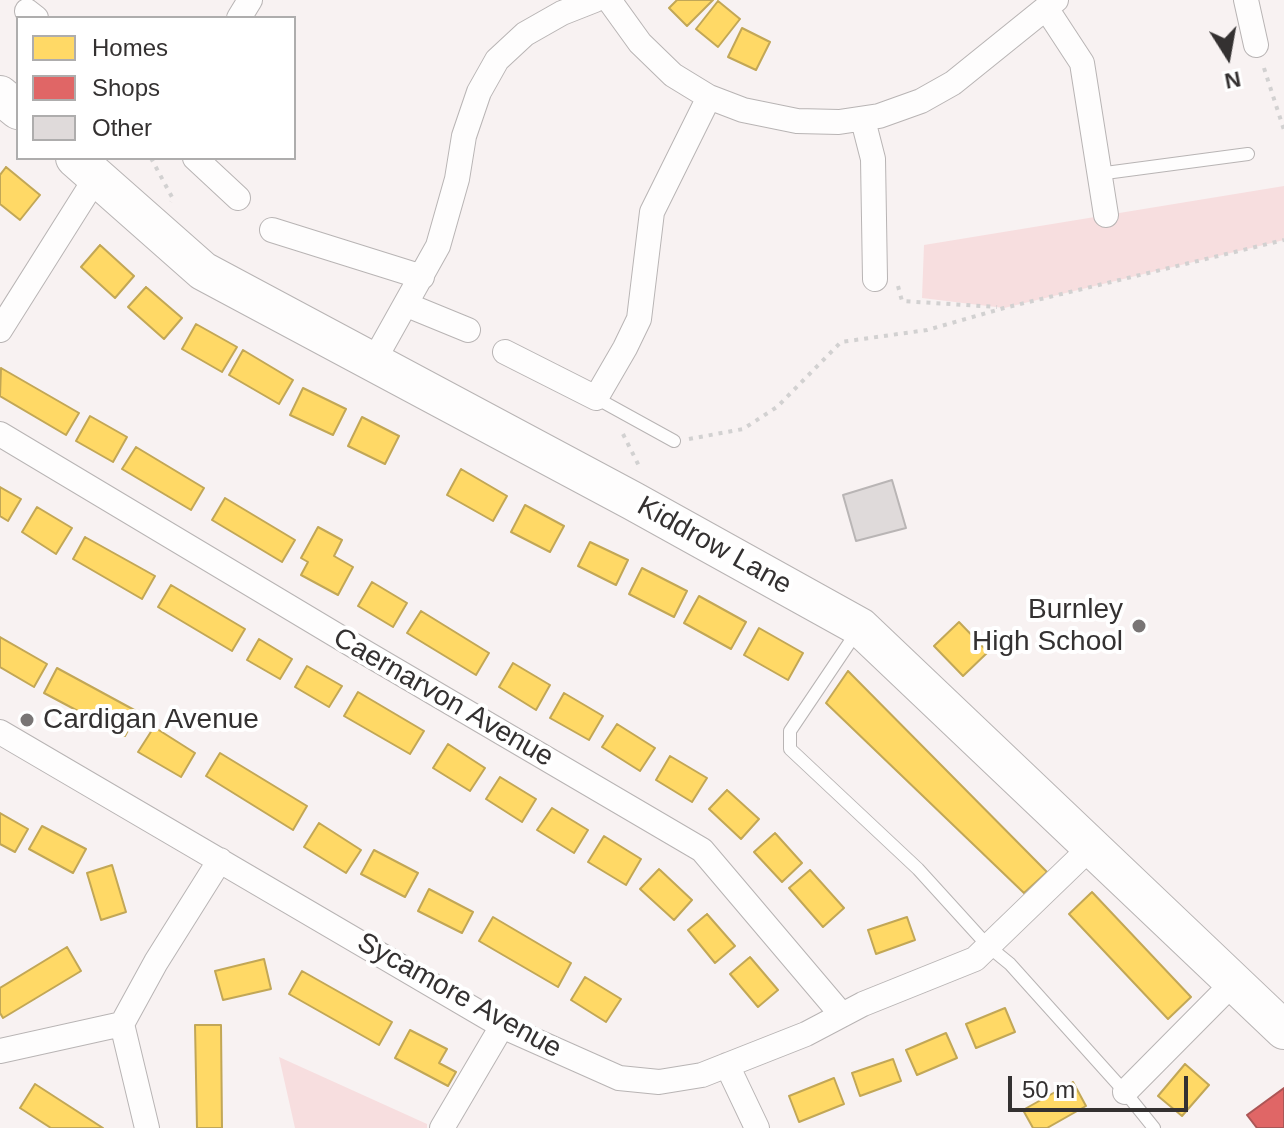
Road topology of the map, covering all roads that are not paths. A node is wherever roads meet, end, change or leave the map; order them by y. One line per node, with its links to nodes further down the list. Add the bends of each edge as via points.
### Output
1 (595, 0): 17 (street, via 525,34 497,60 479,92 464,136 448,219)
2 (609, 0): 7 (street, via 640,43 673,75)
3 (1246, 0): 5 (street)
4 (1051, 4): 9 (street, via 953,83 921,101); 13 (street, via 1082,63)
5 (1256, 45)
6 (0, 95): 8 (main road)
7 (709, 97): 9 (street, via 797,121); 24 (street, via 652,212 643,304)
8 (16, 108)
9 (863, 120): 18 (street, via 873,159)
10 (1248, 154): 13 (lane)
11 (197, 160): 14 (street)
12 (86, 167): 20 (street); 23 (main road, Kiddrow Lane, via 203,271)
13 (1098, 174): 15 (street)
14 (238, 198)
15 (1106, 215)
16 (272, 230): 17 (street)
17 (422, 277): 19 (street)
18 (875, 279)
19 (407, 305): 21 (street); 23 (street)
20 (0, 330)
21 (468, 330)
22 (505, 352): 24 (street)
23 (372, 364): 27 (main road, Kiddrow Lane)
24 (602, 402): 26 (lane)
25 (0, 434): 33 (street, Caernarvon Avenue, via 702,850)
26 (674, 441)
27 (860, 627): 29 (main road, Kiddrow Lane); 31 (lane, via 790,731 790,749 918,869)
28 (0, 732): 30 (street, Sycamore Avenue)
29 (1090, 848): 31 (street, Sycamore Avenue); 32 (main road, Kiddrow Lane)
30 (220, 860): 34 (street); 35 (street, Sycamore Avenue)
31 (988, 946): 33 (street, Sycamore Avenue, via 975,959); 39 (lane)
32 (1234, 982): 36 (main road, Kiddrow Lane); 39 (street)
33 (842, 1015): 38 (street, Sycamore Avenue)
34 (122, 1024): 37 (street); 40 (street)
35 (502, 1026): 38 (street, Sycamore Avenue, via 619,1078 659,1082); 41 (street)
36 (1284, 1030)
37 (0, 1051)
38 (727, 1065): 42 (street)
39 (1125, 1092): 43 (lane)
40 (147, 1128)
41 (442, 1128)
42 (757, 1128)
43 (1154, 1128)

